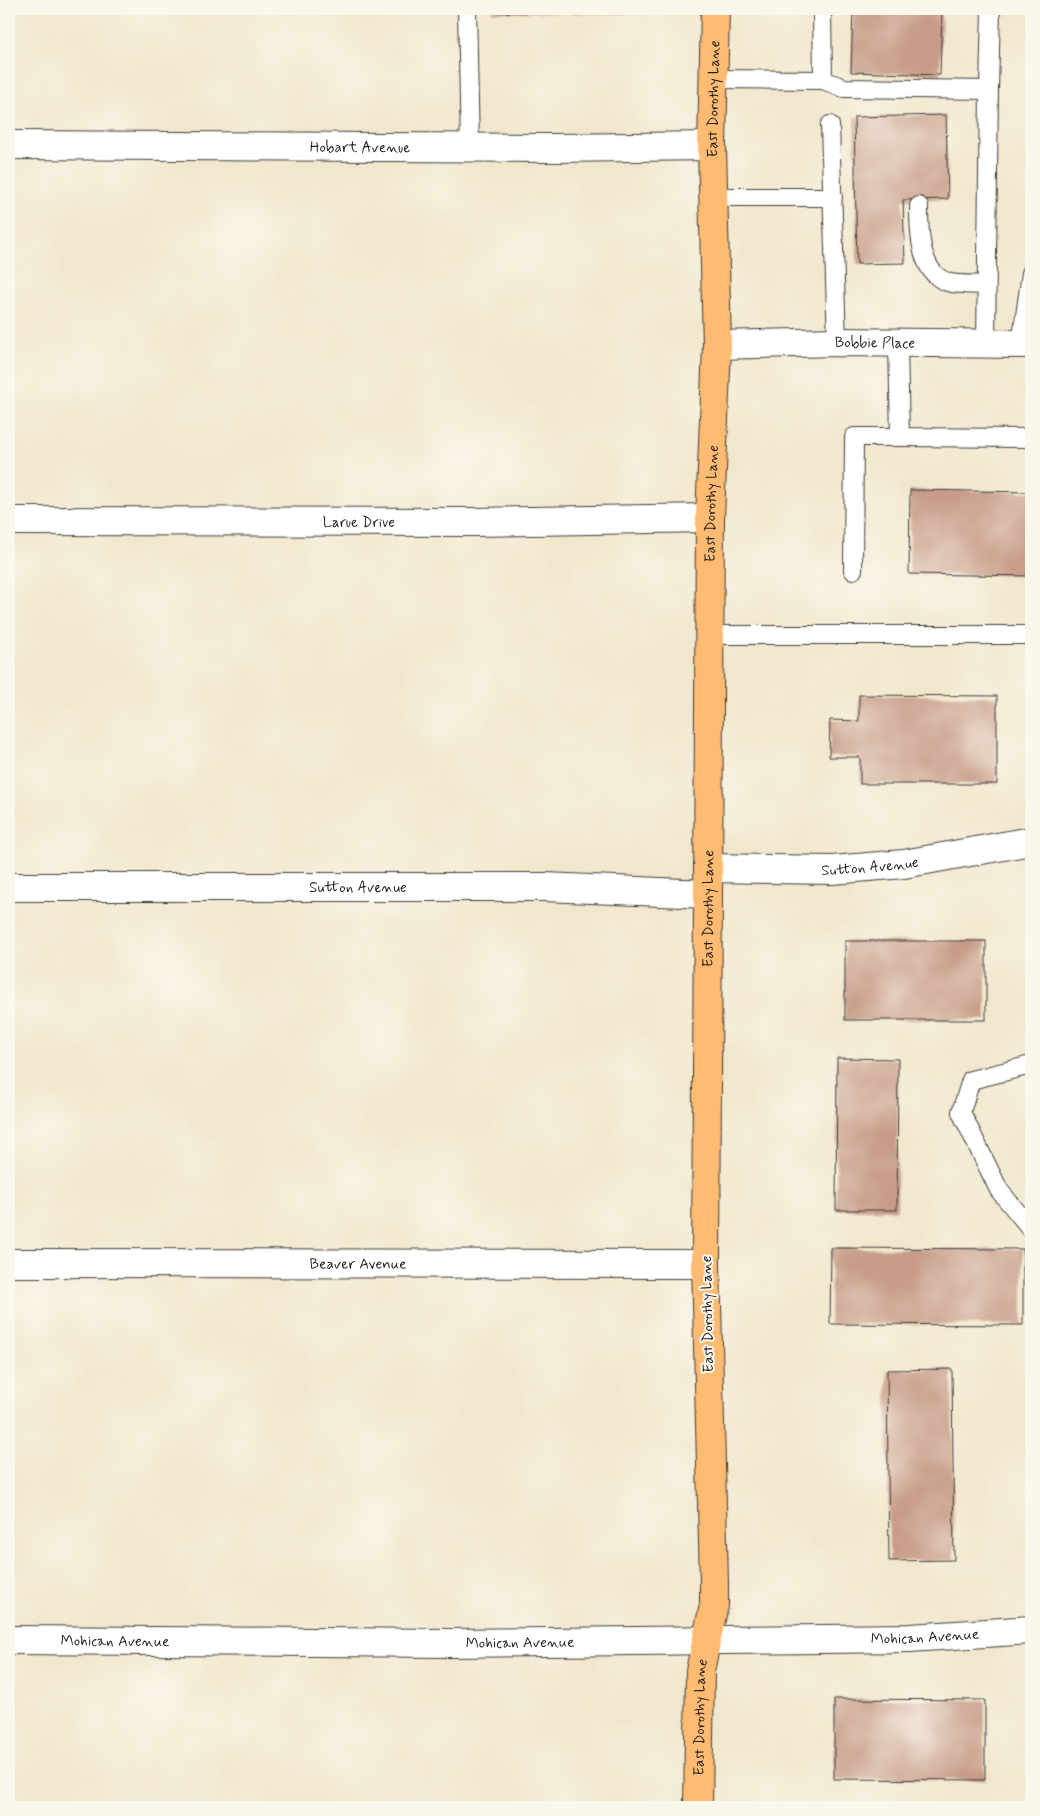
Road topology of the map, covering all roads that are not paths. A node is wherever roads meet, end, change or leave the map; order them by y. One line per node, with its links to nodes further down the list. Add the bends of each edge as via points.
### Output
1 (467, 9): 11 (lane)
2 (715, 9): 5 (main road, East Dorothy Lane)
3 (822, 9): 6 (lane)
4 (991, 9): 7 (lane)
5 (713, 79): 6 (lane); 10 (main road, East Dorothy Lane)
6 (823, 80): 7 (lane, via 844,88)
7 (989, 90): 16 (lane)
8 (830, 125): 13 (lane)
9 (9, 145): 11 (street, Hobart Avenue)
10 (712, 146): 11 (street, Hobart Avenue); 12 (main road, East Dorothy Lane)
11 (470, 148)
12 (714, 197): 13 (lane); 21 (main road, East Dorothy Lane)
13 (833, 198): 17 (lane)
14 (918, 206): 16 (lane, via 919,243 934,272 950,283)
15 (1031, 273): 20 (lane)
16 (986, 285): 19 (lane)
17 (836, 342): 18 (street, Bobbie Place); 21 (street, Bobbie Place)
18 (898, 344): 19 (street, Bobbie Place); 22 (lane)
19 (986, 344): 20 (street, Bobbie Place)
20 (1026, 344)
21 (716, 346): 24 (main road, East Dorothy Lane)
22 (900, 437): 23 (lane); 26 (lane, via 854,437)
23 (1031, 438)
24 (710, 518): 25 (street, Larue Drive, via 457,522); 27 (main road, East Dorothy Lane)
25 (9, 521)
26 (853, 570)
27 (709, 635): 28 (lane); 30 (main road, East Dorothy Lane)
28 (1031, 635)
29 (1031, 841): 30 (street, Sutton Avenue, via 904,864)
30 (708, 881): 31 (street, Sutton Avenue, via 545,887); 35 (main road, East Dorothy Lane)
31 (9, 887)
32 (1031, 1065): 33 (lane, via 971,1080 961,1112 999,1190)
33 (1031, 1229)
34 (9, 1263): 35 (street, Beaver Avenue)
35 (706, 1264): 37 (main road, East Dorothy Lane, via 714,1583 714,1605)
36 (1031, 1630): 37 (street, Mohican Avenue, via 910,1638)
37 (707, 1639): 38 (street, Mohican Avenue, via 451,1642); 39 (main road, East Dorothy Lane, via 700,1671)
38 (9, 1640)
39 (698, 1807)

